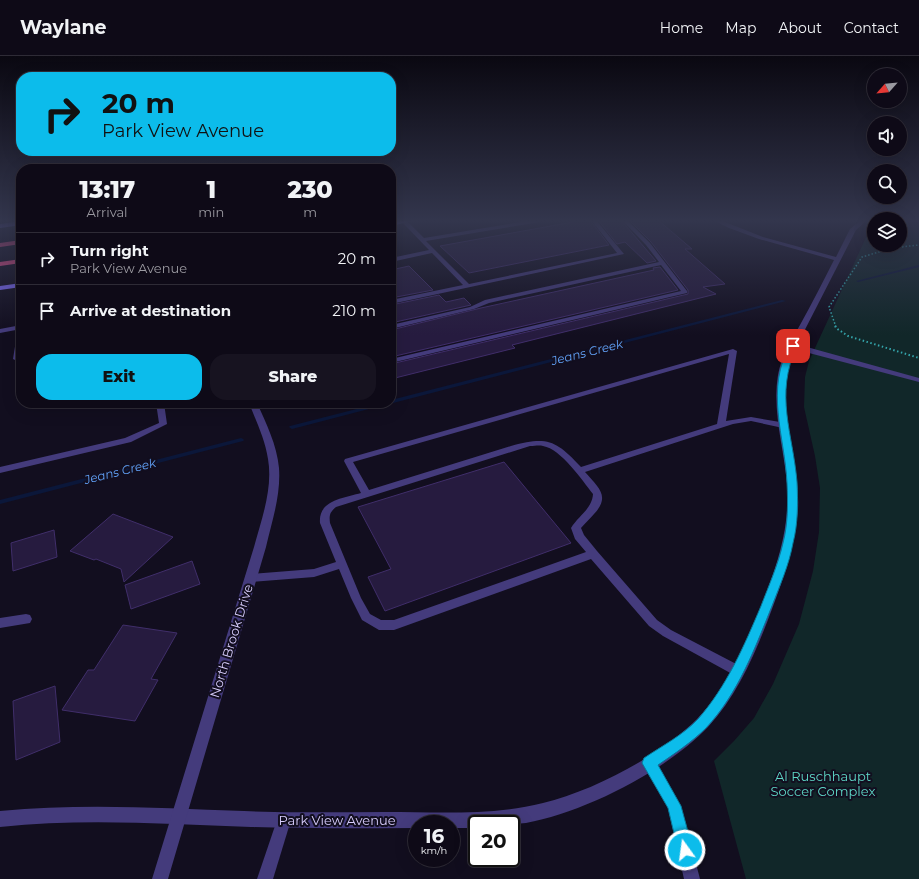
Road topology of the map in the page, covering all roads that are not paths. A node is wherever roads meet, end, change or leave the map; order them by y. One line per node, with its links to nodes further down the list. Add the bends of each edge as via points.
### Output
1 (439, 258): 9 (lane)
2 (600, 258): 9 (lane)
3 (659, 258): 6 (lane)
4 (838, 259): 15 (street, Park View Avenue)
5 (16, 262): 7 (highway)
6 (662, 263): 12 (lane, via 487,301 472,308); 16 (lane, via 685,292)
7 (0, 264)
8 (16, 286): 10 (main road)
9 (466, 286): 11 (lane)
10 (0, 288)
11 (396, 301)
12 (396, 326)
13 (16, 328): 14 (lane)
14 (0, 331)
15 (793, 346): 17 (lane); 20 (street, Park View Avenue, via 783,372)
16 (396, 360)
17 (919, 380)
18 (161, 408): 22 (lane, via 163,424 128,440)
19 (255, 408): 27 (street, North Brook Drive, via 270,444 274,468 273,493)
20 (783, 425): 21 (lane, via 751,419); 30 (street, Park View Avenue, via 792,482 792,514 788,543 764,614)
21 (721, 426): 23 (lane); 24 (lane, via 733,351 348,461)
22 (0, 470)
23 (579, 471): 24 (lane, via 557,449 539,442); 25 (lane, via 598,493 599,502 576,528)
24 (366, 494): 26 (lane, via 333,505 324,513 325,523)
25 (593, 554): 26 (lane, via 394,625 379,625 366,617); 30 (lane, via 653,623)
26 (342, 564): 27 (lane, via 314,573)
27 (250, 578): 32 (street, North Brook Drive)
28 (26, 619): 29 (street)
29 (0, 623)
30 (738, 671): 31 (street, Park View Avenue, via 701,724)
31 (649, 763): 34 (street, Park View Avenue, via 583,798 543,811 496,818 455,820); 37 (lane, via 674,806)
32 (178, 815): 33 (street, Park View Avenue); 34 (street, Park View Avenue); 35 (street, North Brook Drive)
33 (0, 819)
34 (284, 820): 36 (lane)
35 (160, 879)
36 (265, 879)
37 (692, 879)

